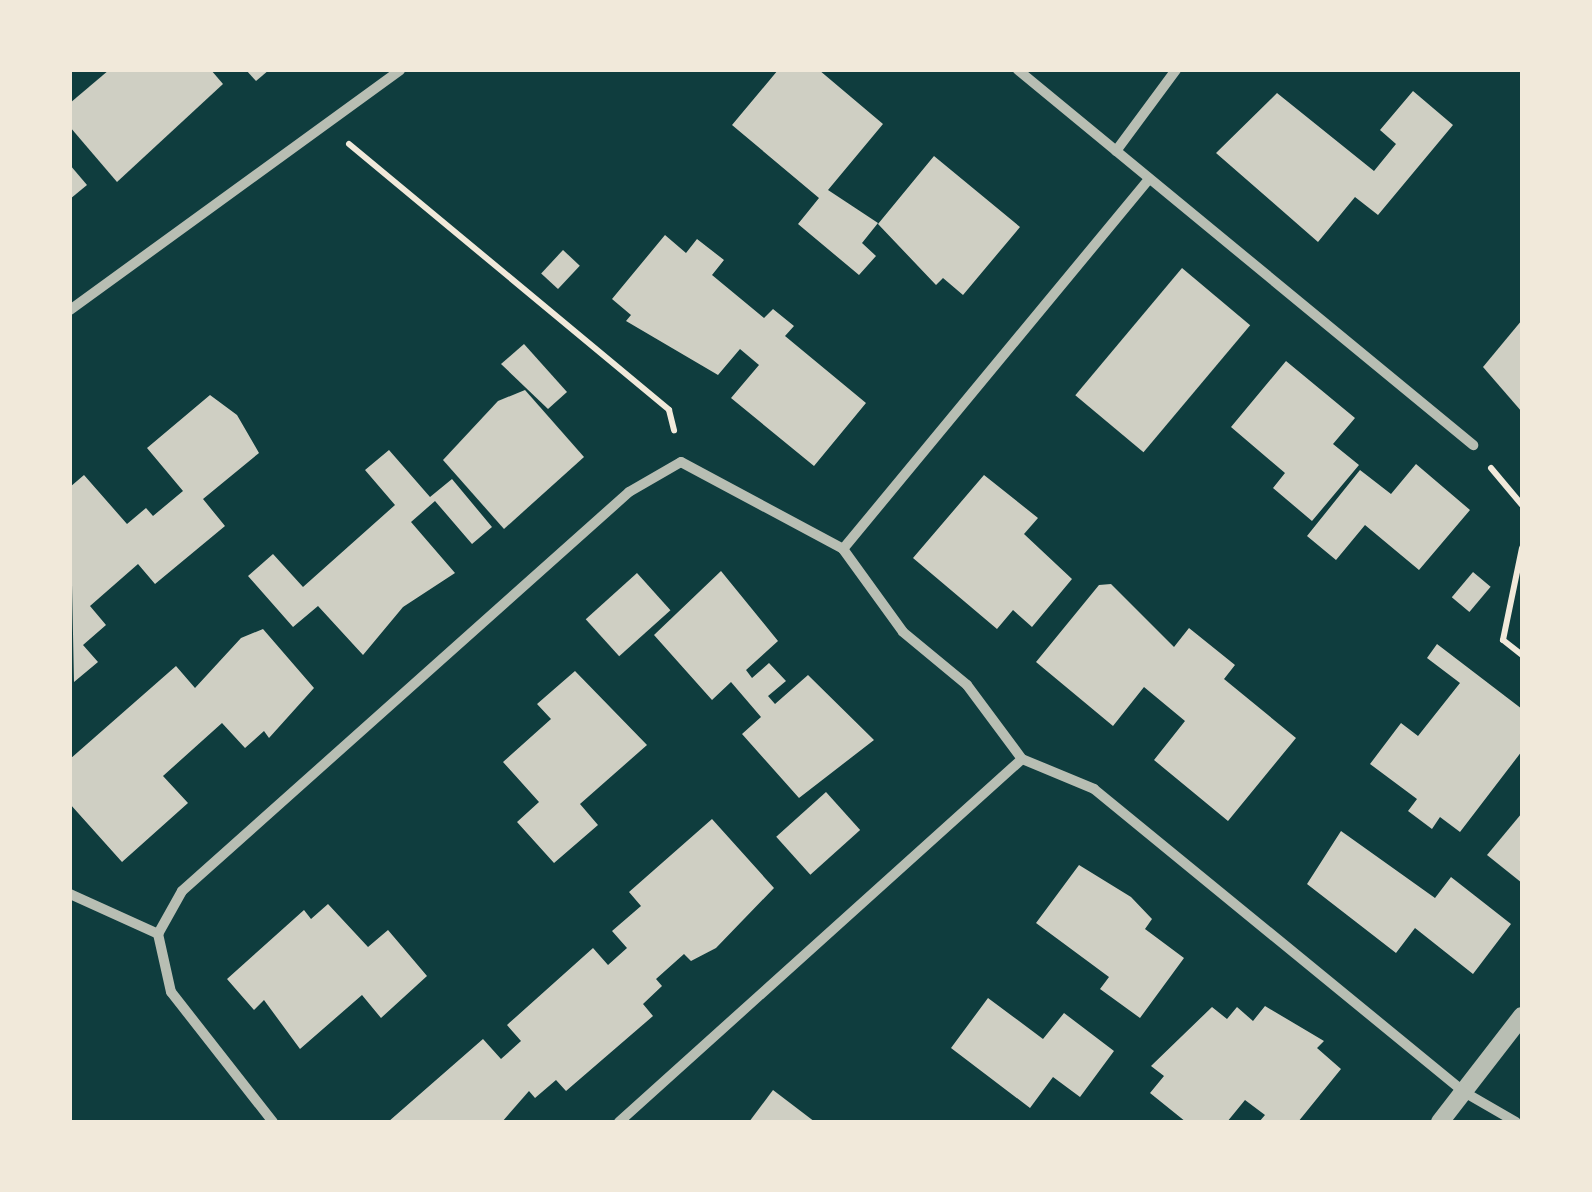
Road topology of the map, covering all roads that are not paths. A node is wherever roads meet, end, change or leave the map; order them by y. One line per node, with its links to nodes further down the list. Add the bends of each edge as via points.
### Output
1 (400, 70): 6 (street)
2 (1018, 70): 4 (street)
3 (1176, 70): 4 (street)
4 (1116, 151): 5 (street)
5 (1149, 179): 7 (street); 8 (street)
6 (70, 310)
7 (1472, 445)
8 (843, 549): 9 (street, via 904,632 967,685); 11 (street, via 681,462 629,492 182,890)
9 (1022, 758): 13 (street, via 1094,789); 15 (street)
10 (70, 894): 11 (street)
11 (158, 934): 14 (street, via 171,992)
12 (1522, 1016): 13 (street)
13 (1464, 1092): 16 (street); 17 (street)
14 (274, 1122)
15 (620, 1122)
16 (1440, 1122)
17 (1516, 1122)

